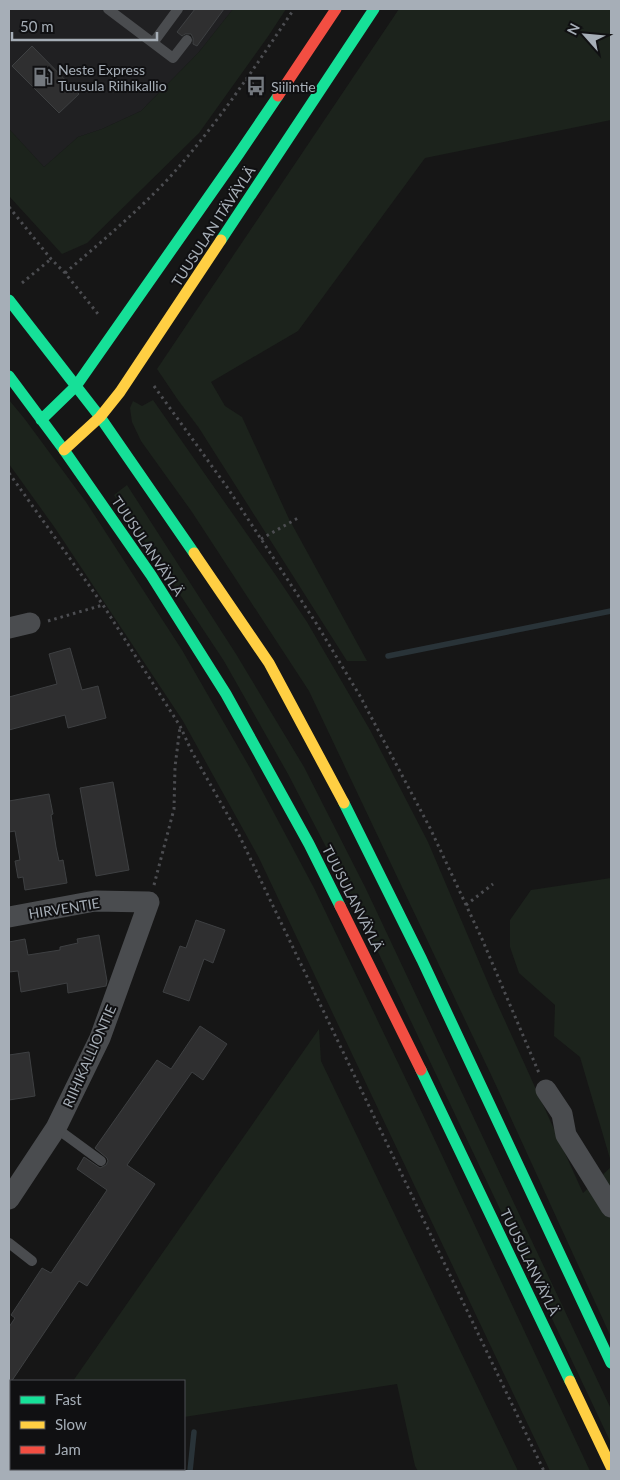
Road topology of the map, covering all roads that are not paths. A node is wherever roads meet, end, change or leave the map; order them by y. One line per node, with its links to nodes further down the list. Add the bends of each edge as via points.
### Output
1 (108, 9): 6 (lane)
2 (178, 9): 6 (lane)
3 (336, 9): 9 (main road, TUUSULAN ITÄVÄYLÄ)
4 (374, 9): 10 (main road, TUUSULAN ITÄVÄYLÄ, via 146,354)
5 (187, 40): 6 (lane, via 173,58)
6 (153, 43)
7 (9, 300): 9 (main road)
8 (9, 376): 11 (main road, TUUSULANVÄYLÄ)
9 (76, 386): 10 (main road); 11 (main road, TUUSULAN ITÄVÄYLÄ)
10 (100, 417): 12 (main road, TUUSULAN ITÄVÄYLÄ); 24 (main road, via 274,672 353,819 422,960)
11 (42, 420): 12 (main road, TUUSULANVÄYLÄ)
12 (64, 450): 25 (main road, TUUSULANVÄYLÄ, via 151,575 226,694 309,844)
13 (30, 624): 14 (street)
14 (9, 628)
15 (149, 902): 16 (street, HIRVENTIE, via 95,901); 18 (street, RIIHIKALLIONTIE, via 100,1038)
16 (9, 918)
17 (546, 1090): 21 (street, via 562,1114 566,1135)
18 (56, 1128): 19 (lane); 20 (street, RIIHIKALLIONTIE)
19 (101, 1161)
20 (9, 1200)
21 (611, 1207)
22 (9, 1243): 23 (lane)
23 (32, 1262)
24 (611, 1363)
25 (611, 1466)

